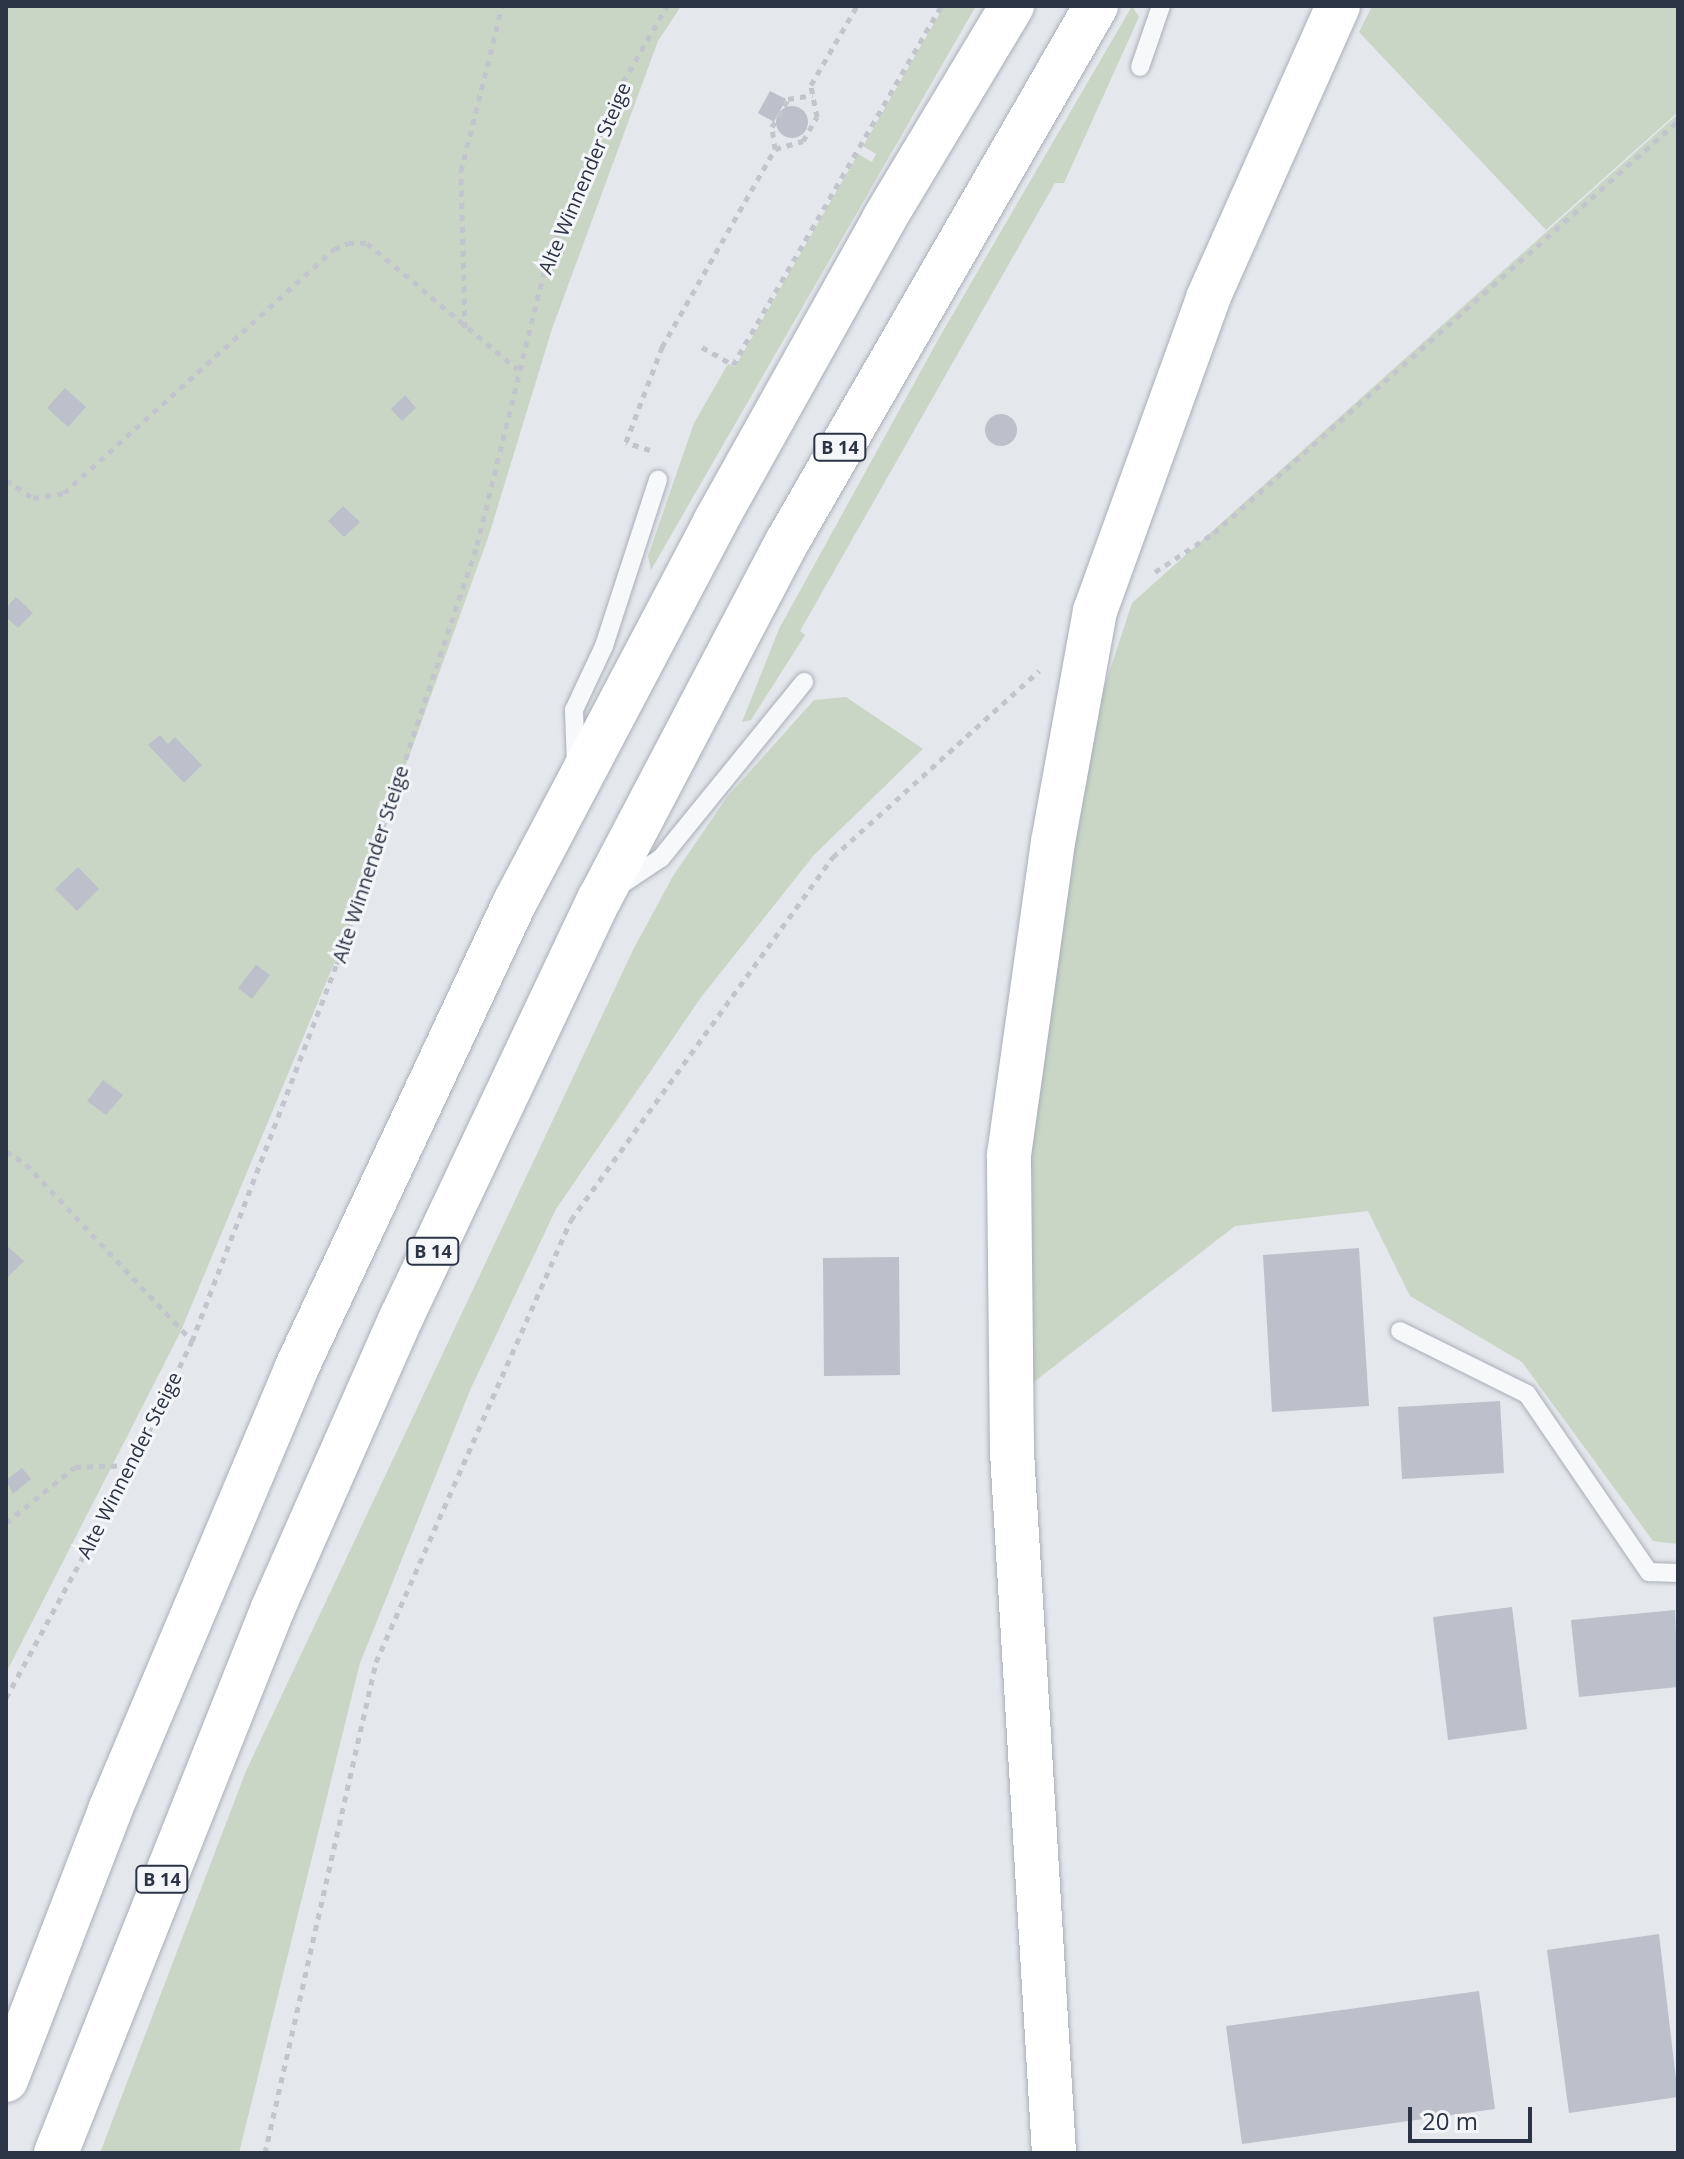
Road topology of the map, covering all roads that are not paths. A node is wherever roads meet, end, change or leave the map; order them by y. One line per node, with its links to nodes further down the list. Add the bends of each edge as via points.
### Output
1 (1012, 6): 8 (main road, via 745,466)
2 (1096, 6): 9 (main road, B 14, via 787,542)
3 (1161, 6): 5 (lane)
4 (1338, 6): 14 (main road, via 1208,298 1095,611 1053,842 1009,1155 1012,1452)
5 (1140, 67)
6 (658, 480): 8 (lane, via 609,632 574,710)
7 (804, 682): 9 (lane, via 661,858)
8 (577, 784): 12 (main road, via 502,930 296,1369 110,1810)
9 (600, 898): 13 (main road, B 14, via 402,1316 273,1608)
10 (1400, 1331): 11 (lane, via 1527,1394 1649,1572)
11 (1678, 1573)
12 (6, 2080)
13 (56, 2153)
14 (1054, 2153)

